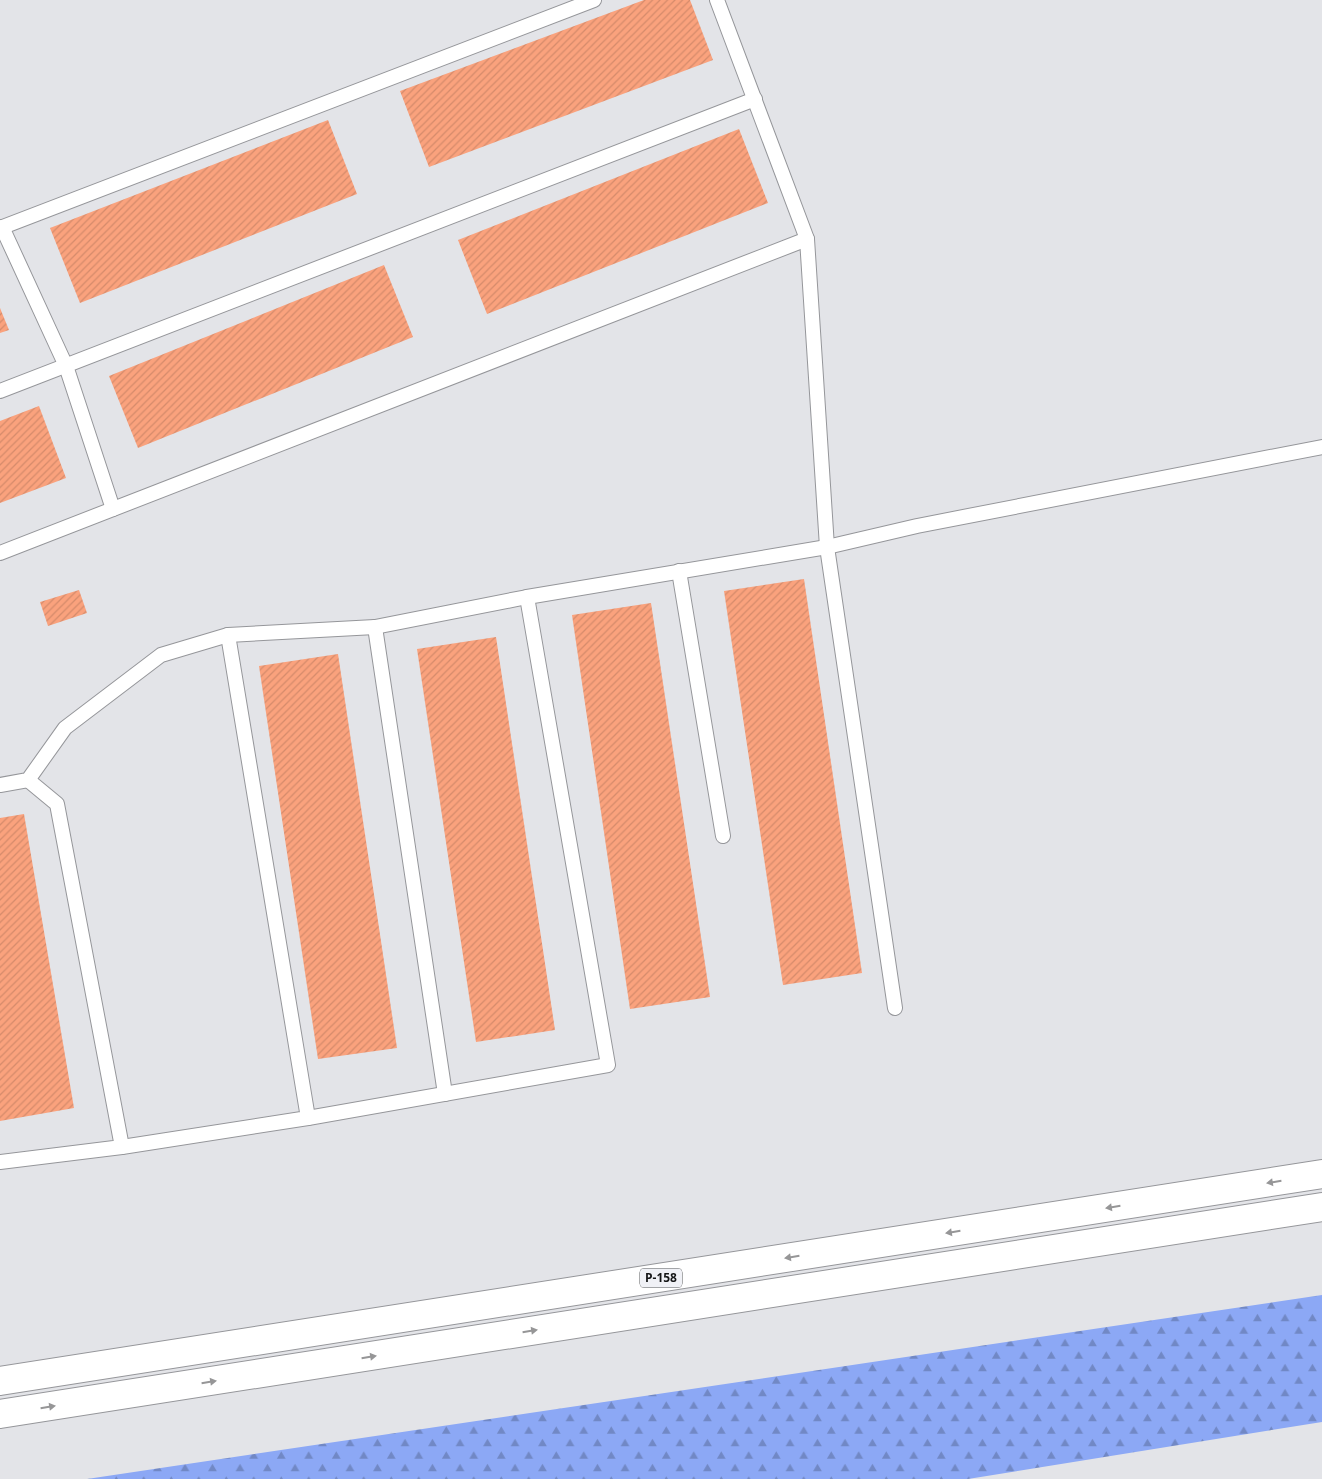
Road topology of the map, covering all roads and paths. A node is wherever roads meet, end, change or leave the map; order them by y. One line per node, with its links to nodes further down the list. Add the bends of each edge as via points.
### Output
1 (594, 0): 4 (lane)
2 (717, 0): 3 (lane)
3 (755, 99): 5 (lane); 6 (lane)
4 (1, 228): 6 (lane)
5 (807, 238): 9 (lane); 10 (lane)
6 (66, 366): 7 (lane); 9 (lane)
7 (0, 391)
8 (1322, 447): 10 (lane, via 918,526)
9 (113, 509): 11 (lane)
10 (827, 547): 12 (lane); 19 (lane)
11 (0, 553)
12 (679, 571): 13 (lane); 18 (lane)
13 (527, 597): 14 (lane); 20 (lane, via 608,1065)
14 (375, 627): 15 (lane); 20 (lane)
15 (228, 635): 16 (lane, via 161,655 65,728); 21 (lane)
16 (28, 780): 17 (lane); 22 (lane, via 57,804)
17 (0, 785)
18 (723, 836)
19 (895, 1008)
20 (446, 1094): 21 (lane)
21 (308, 1118): 22 (lane)
22 (122, 1147): 23 (lane)
23 (0, 1162)
24 (1322, 1174): 26 (main road, Р-158, one-way to 26)
25 (1322, 1207): 27 (main road, Р-158, one-way to 25)
26 (0, 1381)
27 (0, 1414)

